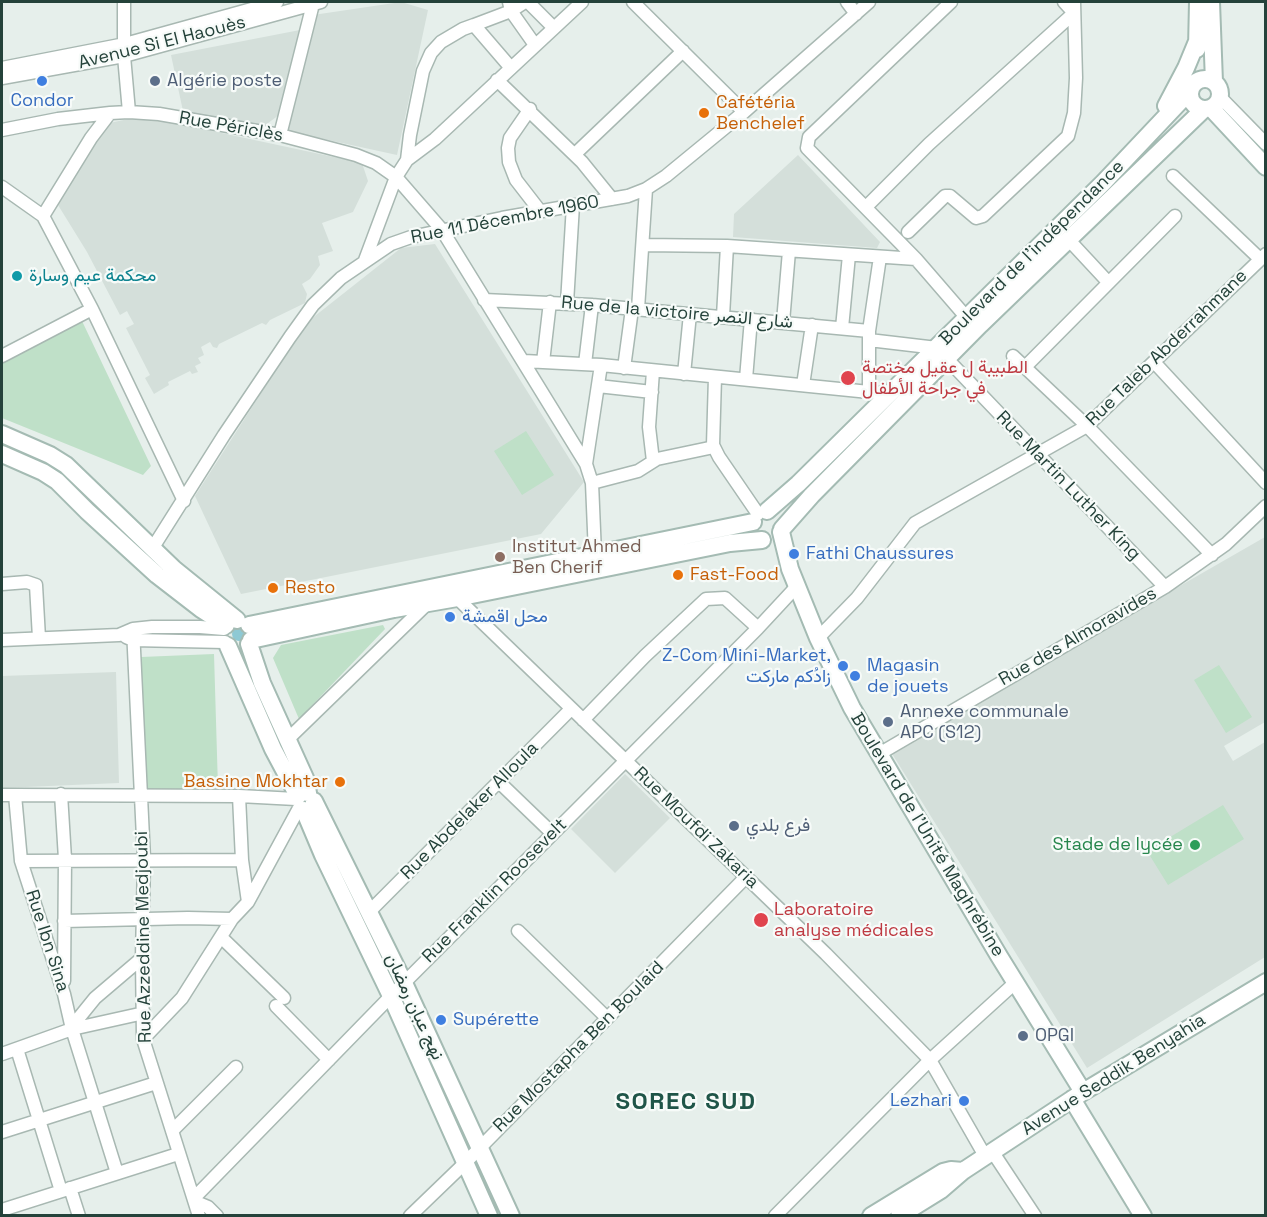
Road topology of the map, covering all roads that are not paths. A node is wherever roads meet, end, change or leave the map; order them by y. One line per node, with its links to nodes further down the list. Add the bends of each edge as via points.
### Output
1 (124, 2): 21 (street)
2 (277, 2): 13 (street, Avenue Si El Haouès)
3 (526, 2): 14 (street); 18 (street)
4 (582, 2): 18 (street)
5 (633, 2): 22 (street)
6 (847, 2): 16 (street)
7 (869, 2): 16 (street, Rue 11 Décembre 1960)
8 (951, 2): 46 (street, via 807,143 812,154)
9 (1064, 2): 15 (street)
10 (1198, 2): 19 (main road)
11 (1211, 2): 28 (main road)
12 (317, 3): 21 (street, Avenue Si El Haouès); 35 (street)
13 (245, 6): 21 (street, Avenue Si El Haouès)
14 (510, 6): 17 (street); 20 (street)
15 (1074, 7): 46 (street); 51 (street, via 1074,114 1063,143 983,216 976,218 945,196)
16 (856, 14): 31 (street, Rue 11 Décembre 1960)
17 (474, 25): 24 (street); 38 (street, via 441,42 428,59)
18 (554, 28): 20 (street)
19 (1197, 39): 27 (main road); 34 (main road, via 1176,90)
20 (535, 45): 24 (street)
21 (125, 50): 23 (street, Avenue Si El Haouès); 25 (street, Avenue Si El Haouès); 30 (street)
22 (683, 51): 31 (street); 37 (street)
23 (2, 68)
24 (511, 68): 26 (street)
25 (2, 78)
26 (497, 80): 29 (street); 38 (street)
27 (1192, 87): 28 (main road, via 1201,79); 28 (main road, via 1193,104); 34 (main road, Boulevard de l'indépendance)
28 (1212, 99): 36 (street); 39 (main road); 52 (main road, Boulevard de l'indépendance)
29 (530, 109): 37 (street); 47 (street, via 510,138 509,162 516,180)
30 (129, 112): 32 (street, Rue Périclès); 35 (street, Rue Périclès)
31 (744, 112): 43 (street, Rue 11 Décembre 1960)
32 (110, 113): 33 (street, Rue Périclès); 48 (street)
33 (2, 130)
34 (1152, 132): 70 (main road, Boulevard de l'indépendance)
35 (280, 135): 41 (street, Rue Périclès, via 356,155)
36 (1266, 144)
37 (574, 154): 44 (street)
38 (407, 160): 41 (street)
39 (1266, 167)
40 (1173, 176): 57 (street)
41 (396, 177): 50 (street, Rue Périclès); 60 (street)
42 (2, 187): 48 (street)
43 (646, 189): 44 (street, Rue 11 Décembre 1960); 53 (street)
44 (612, 199): 45 (street, Rue 11 Décembre 1960)
45 (573, 205): 47 (street, Rue 11 Décembre 1960); 64 (street)
46 (866, 207): 59 (street)
47 (540, 211): 50 (street, Rue 11 Décembre 1960)
48 (43, 216): 66 (street)
49 (1175, 216): 61 (street)
50 (442, 231): 60 (street, Rue 11 Décembre 1960, via 401,240); 62 (street, Rue Périclès)
51 (908, 232)
52 (1068, 239): 61 (street); 76 (main road, Boulevard de l'indépendance)
53 (643, 245): 54 (street); 67 (street)
54 (727, 246): 55 (street); 69 (street)
55 (789, 251): 56 (street); 72 (street)
56 (849, 255): 58 (street); 74 (street)
57 (1263, 256): 81 (street, Rue Taleb Abderrahmane)
58 (880, 257): 59 (street); 75 (street)
59 (916, 260): 70 (street)
60 (365, 261): 104 (street, Rue 11 Décembre 1960, via 314,305)
61 (1108, 282): 84 (street)
62 (484, 300): 63 (street, Rue de la victoire شارع النصر); 79 (street, Rue Périclès)
63 (550, 302): 64 (street, Rue de la victoire شارع النصر); 80 (street)
64 (567, 303): 65 (street, Rue de la victoire شارع النصر)
65 (592, 305): 67 (street, Rue de la victoire شارع النصر); 82 (street)
66 (92, 309): 77 (street); 104 (street)
67 (635, 309): 68 (street, Rue de la victoire شارع النصر); 85 (street)
68 (690, 314): 69 (street, Rue de la victoire شارع النصر); 87 (street)
69 (723, 316): 71 (street, Rue de la victoire شارع النصر)
70 (967, 318): 76 (main road, Boulevard de l'indépendance)
71 (751, 320): 72 (street, Rue de la victoire شارع النصر); 89 (street)
72 (783, 322): 73 (street, Rue de la victoire شارع النصر)
73 (812, 325): 74 (street, Rue de la victoire شارع النصر); 90 (street)
74 (842, 328): 75 (street, Rue de la victoire شارع النصر)
75 (869, 335): 76 (street, Rue de la victoire شارع النصر); 93 (street)
76 (942, 353): 94 (main road, Boulevard de l'indépendance); 99 (street, Rue Martin Luther King); 107 (main road, Boulevard de l'indépendance)
77 (2, 356)
78 (1013, 356): 84 (street)
79 (524, 361): 80 (street); 101 (street, Rue Périclès)
80 (543, 362): 82 (street)
81 (1154, 362): 95 (street, Rue Taleb Abderrahmane); 103 (street)
82 (585, 364): 83 (street)
83 (601, 365): 85 (street); 91 (street)
84 (1025, 367): 95 (street)
85 (624, 368): 86 (street)
86 (653, 371): 87 (street); 92 (street)
87 (684, 374): 88 (street)
88 (716, 376): 89 (street); 97 (street)
89 (746, 379): 90 (street)
90 (802, 385): 93 (street)
91 (598, 386): 92 (street); 101 (street)
92 (652, 392): 100 (street, via 649,428)
93 (869, 392): 94 (street)
94 (889, 394): 106 (main road, Boulevard de l'indépendance, via 798,484)
95 (1088, 426): 99 (street, Rue Taleb Abderrahmane); 110 (street)
96 (2, 434): 108 (main road, via 66,465)
97 (714, 447): 100 (street); 106 (street)
98 (2, 454): 119 (main road, via 57,481 157,575)
99 (1038, 454): 114 (street, Rue Martin Luther King); 121 (street, Rue Taleb Abderrahmane, via 915,523 857,598)
100 (653, 461): 102 (street, via 638,471)
101 (586, 464): 102 (street)
102 (592, 483): 109 (street)
103 (1266, 483)
104 (184, 501): 108 (street, Rue 11 Décembre 1960)
105 (1266, 506): 110 (street, Rue des Almoravides)
106 (759, 516): 107 (main road, via 755,534); 107 (main road, via 779,516); 109 (main road, Boulevard de l'indépendance)
107 (773, 535): 112 (main road, Boulevard de l'indépendance); 113 (main road, Boulevard de l'Unité Maghrébine)
108 (152, 549): 119 (main road)
109 (595, 554): 112 (main road, Boulevard de l'indépendance)
110 (1212, 555): 114 (street, Rue des Almoravides)
111 (2, 584): 120 (street, via 36,585)
112 (478, 586): 115 (main road, Boulevard de l'indépendance); 119 (main road, Boulevard de l'indépendance)
113 (797, 586): 117 (street, Rue Franklin Roosevelt); 121 (main road, Boulevard de l'Unité Maghrébine)
114 (1165, 587): 126 (street, Rue des Almoravides)
115 (457, 598): 116 (main road, Boulevard de l'indépendance); 123 (street, Rue Moufdi Zakaria)
116 (429, 602): 119 (main road, Boulevard de l'indépendance); 125 (street)
117 (758, 628): 124 (street, via 725,598 706,599); 127 (street, Rue Franklin Roosevelt)
118 (133, 634): 119 (street, via 174,627); 120 (street); 132 (street, Rue Azzeddine Medjoubi)
119 (236, 634): 125 (main road, نهج عبان رمضان); 134 (main road, نهج عبان رمضان, via 273,749)
120 (39, 638): 122 (street)
121 (818, 638): 126 (main road, Boulevard de l'Unité Maghrébine)
122 (2, 640)
123 (571, 709): 124 (street, Rue Moufdi Zakaria); 128 (street, Rue Abdelaker Alloula)
124 (583, 720): 127 (street, Rue Moufdi Zakaria)
125 (288, 739): 134 (main road, نهج عبان رمضان, via 305,778)
126 (879, 754): 149 (main road, Boulevard de l'Unité Maghrébine)
127 (625, 759): 135 (street, Rue Franklin Roosevelt); 140 (street, Rue Moufdi Zakaria)
128 (499, 782): 135 (street); 142 (street, Rue Abdelaker Alloula)
129 (61, 794): 131 (street); 132 (street); 136 (street)
130 (2, 795): 131 (street)
131 (15, 795): 139 (street, Rue Ibn Sina)
132 (141, 795): 133 (street); 137 (street, Rue Azzeddine Medjoubi)
133 (239, 796): 134 (street); 138 (street)
134 (303, 801): 141 (street); 142 (main road, نهج عبان رمضان); 153 (main road, نهج عبان رمضان, via 323,855)
135 (552, 833): 151 (street, Rue Franklin Roosevelt)
136 (65, 859): 137 (street); 139 (street); 145 (street)
137 (144, 859): 138 (street); 143 (street, Rue Azzeddine Medjoubi)
138 (242, 860): 141 (street)
139 (21, 861): 152 (street, Rue Ibn Sina)
140 (746, 877): 155 (street, Rue Mostapha Ben Boulaid); 161 (street, Rue Moufdi Zakaria)
141 (248, 902): 144 (street)
142 (369, 912): 151 (main road, نهج عبان رمضان)
143 (144, 919): 144 (street); 145 (street); 148 (street, Rue Azzeddine Medjoubi)
144 (232, 920): 147 (street)
145 (64, 921): 152 (street)
146 (518, 931): 155 (street)
147 (222, 938): 157 (street, via 182,998); 160 (street)
148 (142, 958): 154 (street, Rue Azzeddine Medjoubi); 156 (street, via 95,998)
149 (1016, 982): 161 (street); 164 (main road, Boulevard de l'Unité Maghrébine)
150 (1266, 982): 164 (main road, Avenue Seddik Benyahia)
151 (404, 983): 153 (street, Rue Franklin Roosevelt); 169 (main road, نهج عبان رمضان)
152 (64, 994): 156 (street, Rue Ibn Sina)
153 (391, 996): 160 (street, Rue Franklin Roosevelt); 172 (main road, نهج عبان رمضان)
154 (144, 1013): 156 (street); 157 (street, Rue Azzeddine Medjoubi)
155 (607, 1018): 169 (street, Rue Mostapha Ben Boulaid)
156 (74, 1029): 158 (street); 165 (street, Rue Ibn Sina)
157 (143, 1039): 163 (street, Rue Azzeddine Medjoubi)
158 (17, 1049): 159 (street); 166 (street)
159 (2, 1054)
160 (329, 1060): 176 (street, Rue Franklin Roosevelt)
161 (930, 1060): 170 (street, Rue Moufdi Zakaria); 184 (street)
162 (236, 1067): 167 (street)
163 (156, 1083): 165 (street); 167 (street, Rue Azzeddine Medjoubi)
164 (1077, 1095): 170 (main road, Avenue Seddik Benyahia); 188 (main road, Boulevard de l'Unité Maghrébine)
165 (96, 1103): 166 (street); 174 (street, Rue Ibn Sina)
166 (40, 1120): 168 (street); 175 (street)
167 (172, 1131): 171 (street, Rue Azzeddine Medjoubi)
168 (2, 1132)
169 (478, 1148): 172 (street, Rue Mostapha Ben Boulaid); 183 (main road, نهج عبان رمضان)
170 (989, 1153): 173 (main road, Avenue Seddik Benyahia); 187 (street, Rue Moufdi Zakaria)
171 (178, 1154): 174 (street); 176 (street, Rue Azzeddine Medjoubi)
172 (465, 1163): 181 (street, Rue Mostapha Ben Boulaid); 182 (main road, نهج عبان رمضان)
173 (963, 1171): 185 (main road, via 943,1172); 186 (main road, Avenue Seddik Benyahia, via 941,1190)
174 (117, 1173): 175 (street)
175 (66, 1189): 177 (street); 178 (street)
176 (195, 1200): 179 (street, Rue Azzeddine Medjoubi); 180 (street)
177 (3, 1206)
178 (79, 1215)
179 (199, 1215)
180 (217, 1215)
181 (410, 1215)
182 (489, 1215)
183 (511, 1215)
184 (775, 1215)
185 (872, 1215)
186 (899, 1215)
187 (1035, 1215)
188 (1143, 1215)

